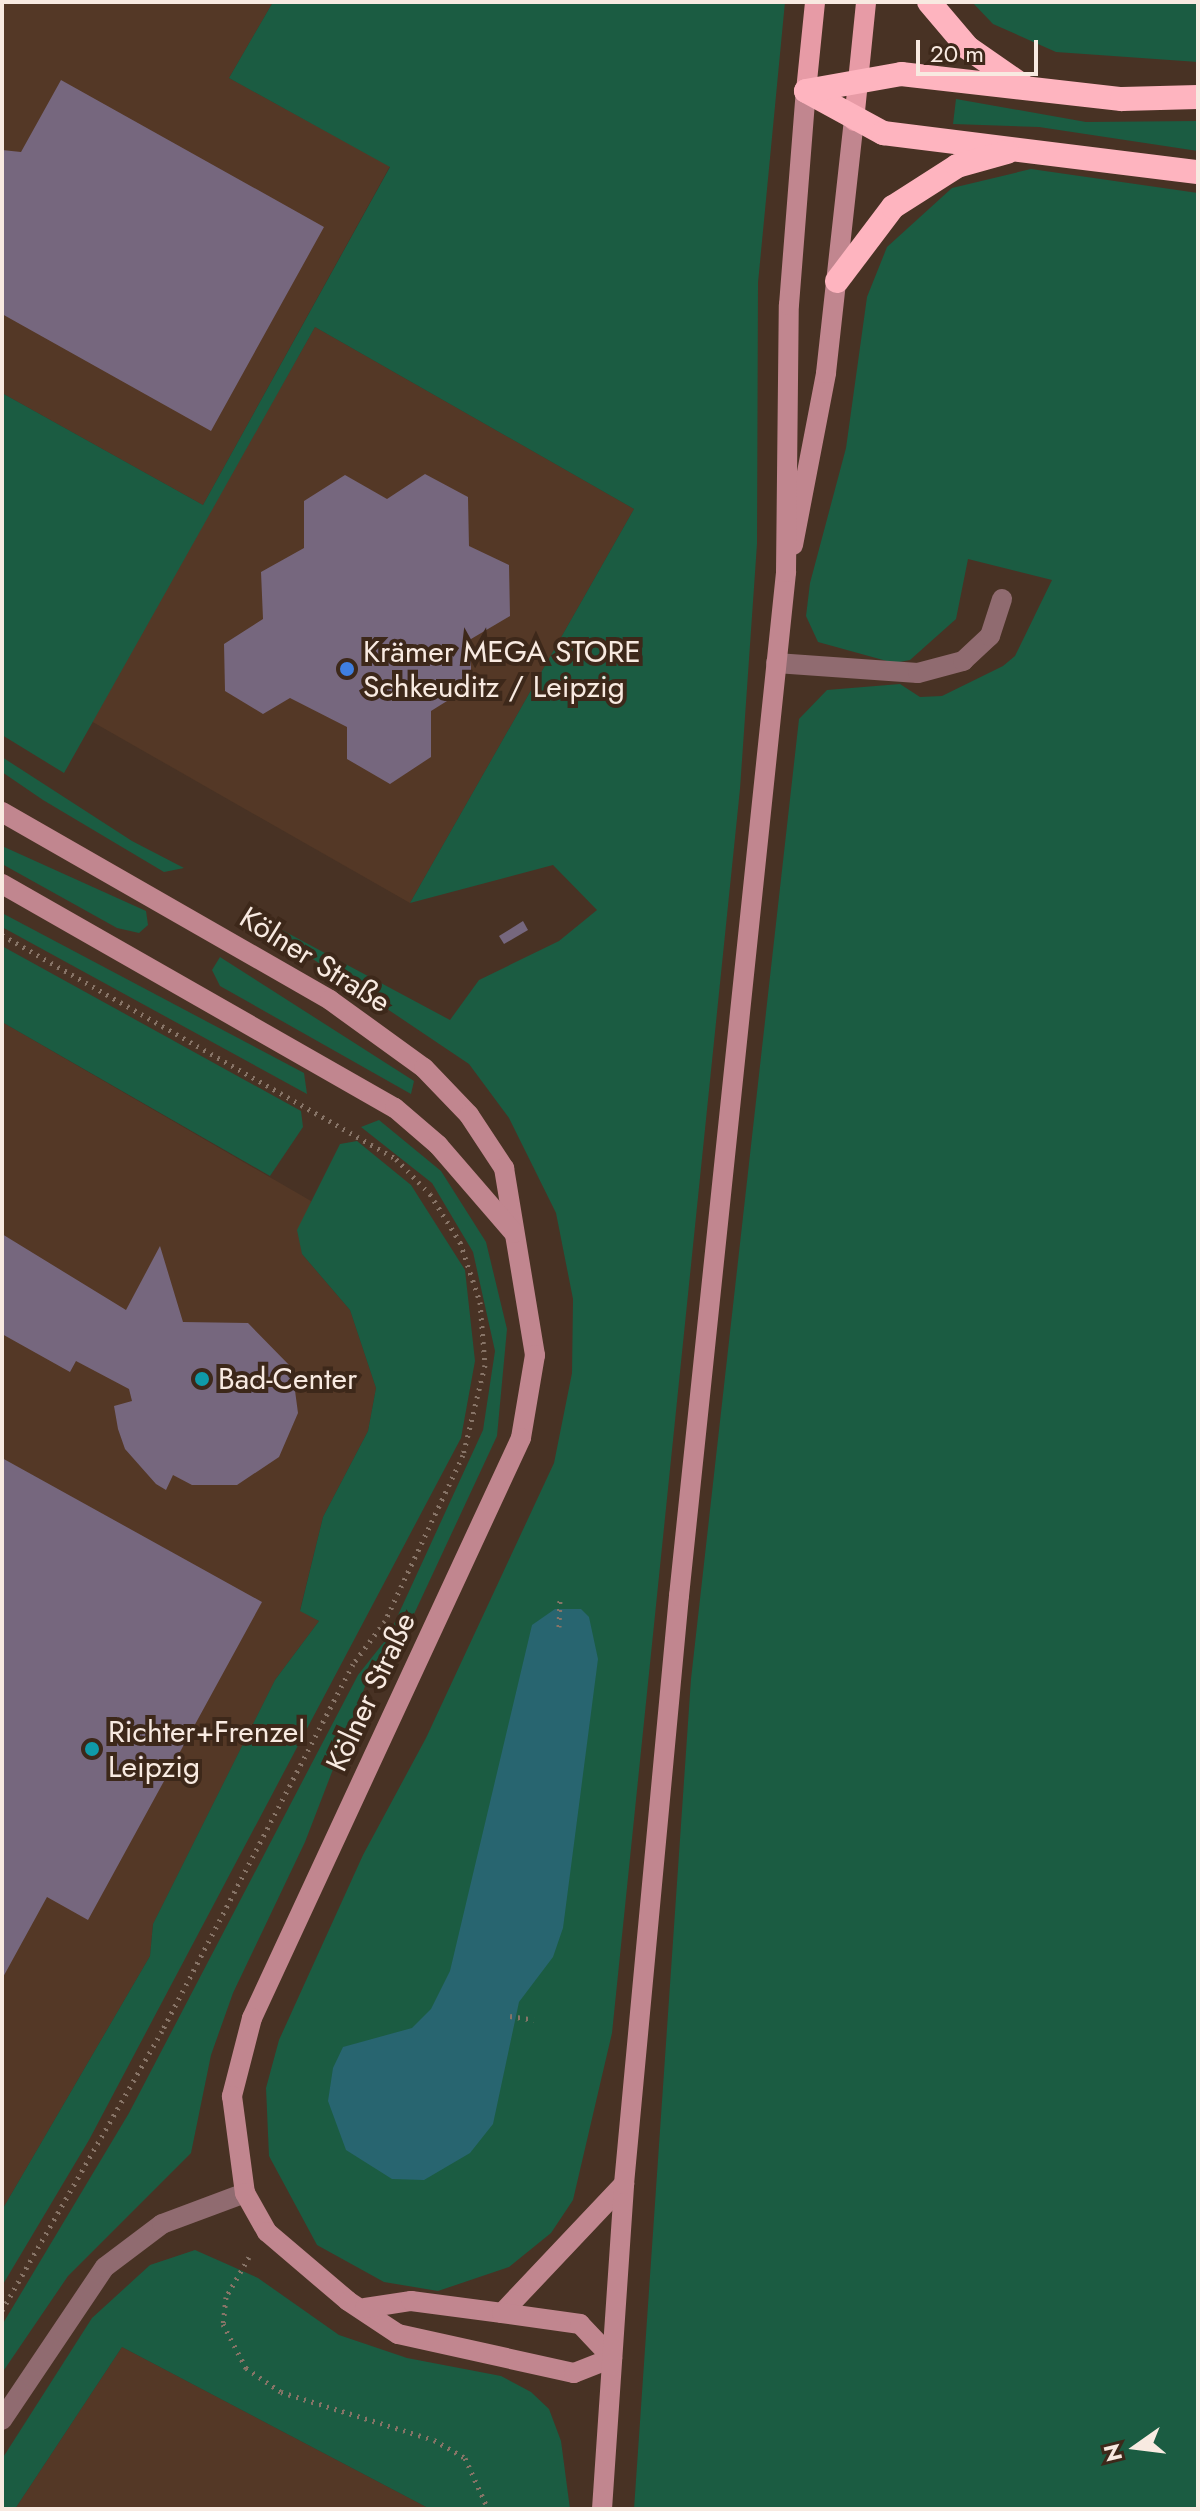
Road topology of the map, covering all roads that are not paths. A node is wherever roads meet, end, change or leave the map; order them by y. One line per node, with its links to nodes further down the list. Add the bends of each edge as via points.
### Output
1 (815, 2): 6 (main road)
2 (866, 2): 4 (main road)
3 (929, 2): 5 (highway, via 968,48)
4 (857, 76): 5 (highway); 6 (highway); 8 (main road)
5 (1025, 87): 7 (highway, via 1122,99)
6 (806, 91): 8 (highway); 12 (street, via 789,305)
7 (1198, 97)
8 (854, 121): 9 (highway, via 883,133); 11 (street)
9 (1023, 148): 10 (highway); 11 (highway, via 957,166 921,186 863,238)
10 (1198, 172)
11 (837, 281): 12 (street, via 804,504)
12 (786, 572): 14 (street)
13 (1002, 599): 14 (street, via 990,636 963,661 918,673)
14 (776, 663): 18 (street)
15 (2, 812): 17 (street, Kölner Straße, via 330,1000 424,1068 469,1115 504,1168)
16 (2, 884): 17 (street, via 395,1108)
17 (514, 1233): 19 (street, Kölner Straße, via 535,1355 521,1438 252,2018 232,2096)
18 (624, 2184): 21 (street); 22 (street)
19 (245, 2193): 20 (street, Kölner Straße, via 267,2232); 23 (street, via 162,2224 105,2267)
20 (365, 2308): 21 (street, via 411,2301); 22 (street, Kölner Straße, via 398,2334 574,2373)
21 (502, 2313): 22 (street, via 580,2324)
22 (612, 2358): 24 (street)
23 (2, 2420)
24 (602, 2509)

